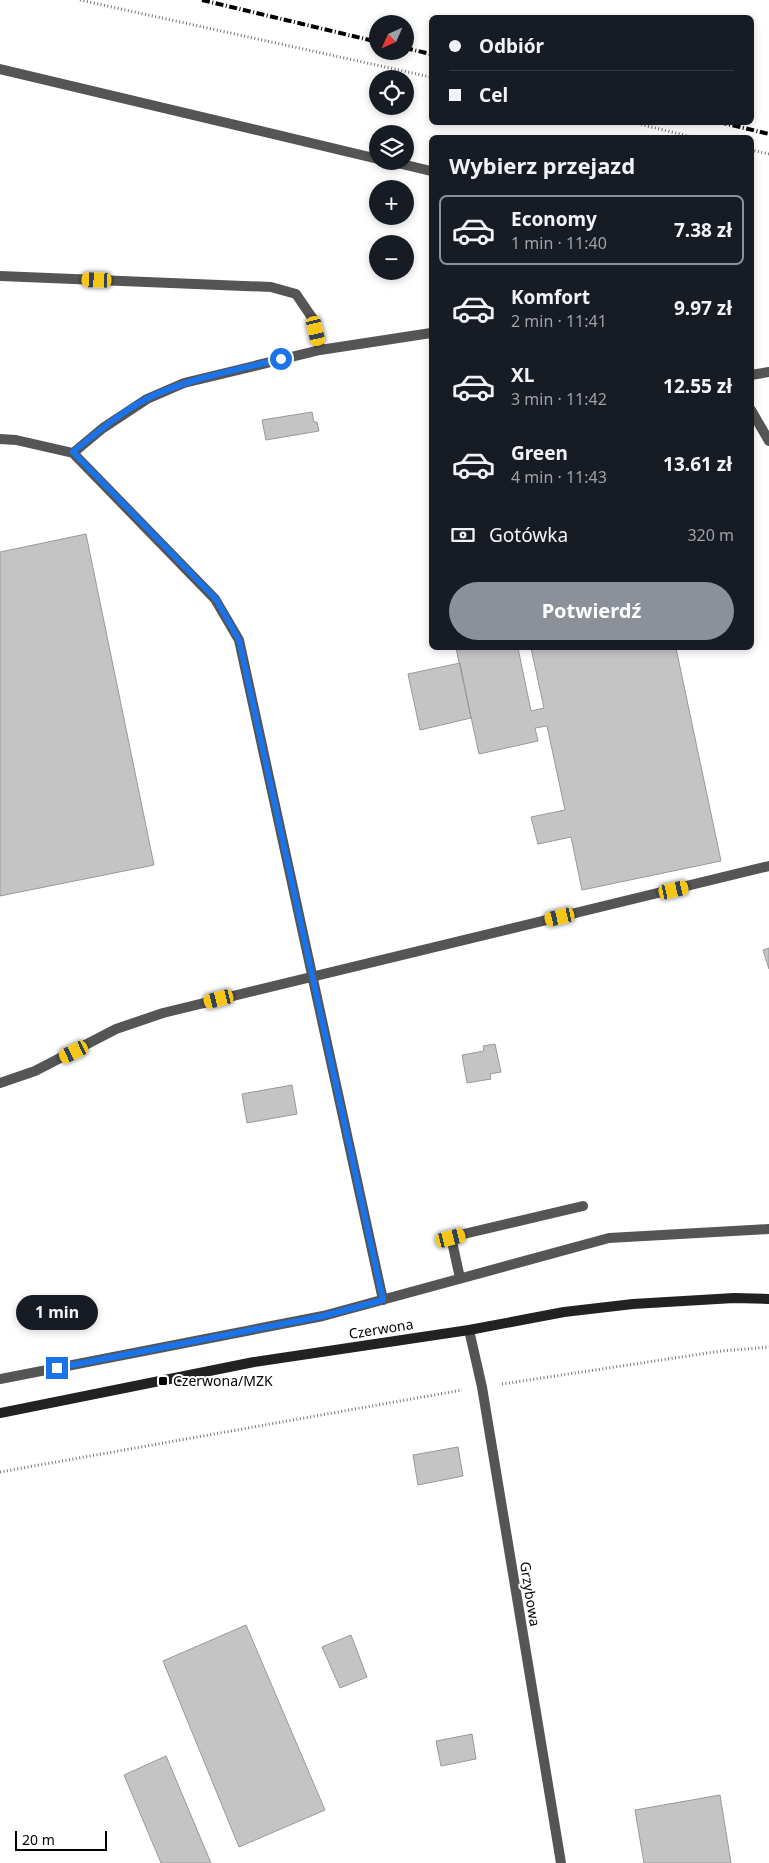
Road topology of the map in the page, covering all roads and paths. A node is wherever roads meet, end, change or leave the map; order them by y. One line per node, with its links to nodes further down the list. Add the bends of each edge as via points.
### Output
1 (80, 0): 3 (path)
2 (0, 69): 8 (street)
3 (429, 77)
4 (642, 125): 5 (path)
5 (684, 135)
6 (754, 151): 7 (path)
7 (769, 154)
8 (369, 156)
9 (414, 167): 10 (street)
10 (429, 171)
11 (0, 276): 13 (street, via 271,287 296,294 313,319)
12 (429, 333): 13 (street)
13 (320, 350): 19 (street, via 184,383 147,399)
14 (769, 372): 15 (street)
15 (754, 374)
16 (754, 415): 18 (street)
17 (0, 439): 19 (street)
18 (769, 442)
19 (73, 452): 21 (street, via 216,599 239,640)
20 (769, 866): 21 (street)
21 (312, 976): 22 (street, via 163,1013 116,1029 35,1071); 27 (street)
22 (0, 1083)
23 (583, 1206): 25 (street, via 451,1238)
24 (769, 1229): 25 (street, via 609,1238)
25 (460, 1278): 27 (street)
26 (769, 1299): 28 (main road, Czerwona, via 633,1304 564,1312)
27 (383, 1300): 30 (street, via 323,1316)
28 (469, 1330): 31 (street, Grzybowa); 32 (main road, Czerwona, via 254,1362)
29 (769, 1346): 31 (path)
30 (0, 1379)
31 (482, 1387): 33 (path); 34 (street, Grzybowa)
32 (0, 1413)
33 (0, 1472)
34 (561, 1863)

